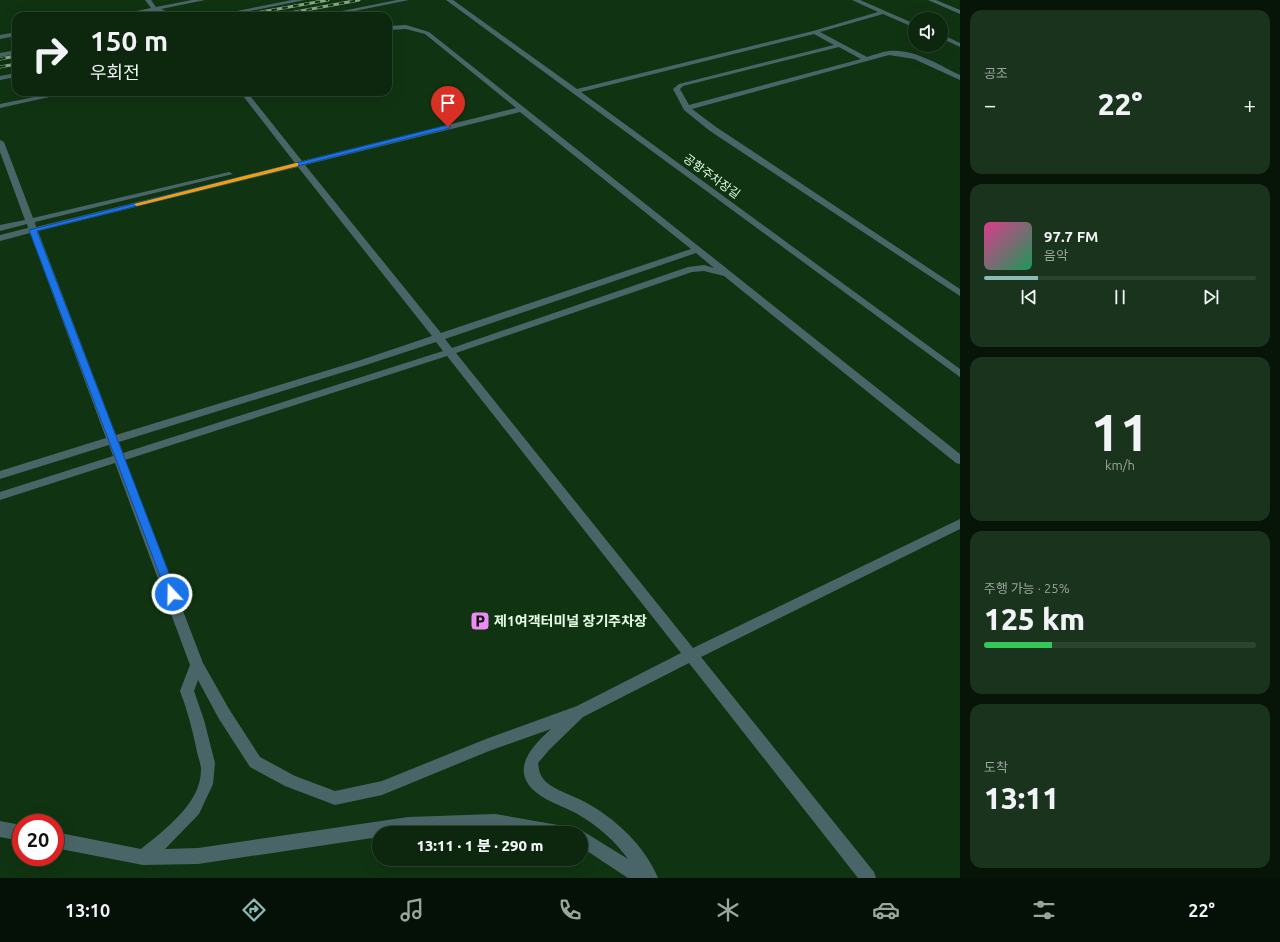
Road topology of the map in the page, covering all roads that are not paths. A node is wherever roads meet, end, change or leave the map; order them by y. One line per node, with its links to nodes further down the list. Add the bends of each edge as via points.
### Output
1 (148, 0): 8 (street)
2 (202, 0): 8 (street)
3 (302, 0): 11 (street)
4 (406, 0): 12 (street)
5 (449, 0): 29 (street, 공항주차장길)
6 (855, 0): 14 (street)
7 (931, 0): 13 (street)
8 (155, 9): 9 (street); 10 (street)
9 (138, 12)
10 (163, 12)
11 (236, 12)
12 (342, 12)
13 (960, 12)
14 (882, 13): 15 (street); 17 (street)
15 (908, 23)
16 (392, 28): 33 (street, via 406,27 427,33)
17 (815, 32): 21 (street); 29 (street)
18 (12, 35): 19 (street)
19 (0, 37)
20 (948, 39): 22 (street)
21 (840, 45): 25 (street); 34 (street, via 681,85 676,89)
22 (960, 45)
23 (12, 53): 24 (street)
24 (0, 55)
25 (866, 59): 28 (street, via 889,53 912,55); 34 (street)
26 (12, 76): 27 (street)
27 (0, 78)
28 (960, 78)
29 (576, 91): 46 (street, 공항주차장길)
30 (49, 96): 32 (street)
31 (245, 96): 36 (street)
32 (0, 106)
33 (519, 107): 36 (street); 41 (street)
34 (687, 108): 43 (street, via 713,129)
35 (0, 142): 37 (street)
36 (297, 161): 37 (street); 39 (street); 44 (street)
37 (29, 221): 38 (street); 39 (street)
38 (0, 228)
39 (33, 230): 40 (street); 47 (street)
40 (0, 238)
41 (698, 250): 42 (street); 44 (street)
42 (728, 274): 45 (street, via 704,268 691,269); 49 (street)
43 (960, 293)
44 (438, 338): 45 (street); 47 (street)
45 (449, 352): 48 (street); 53 (street)
46 (960, 374)
47 (113, 439): 48 (street); 50 (street)
48 (119, 457): 51 (street); 54 (street)
49 (960, 460)
50 (0, 475)
51 (0, 496)
52 (960, 524): 53 (street)
53 (691, 655): 55 (street); 66 (street)
54 (197, 665): 55 (street, via 255,762 290,781 335,798 382,788); 63 (street, via 187,691 201,728 209,770 206,786 183,821)
55 (582, 711): 65 (street, via 543,746 531,761 531,773 539,786 584,810 621,838)
56 (401, 826): 57 (street, via 495,822)
57 (518, 826)
58 (0, 829): 60 (street)
59 (372, 830): 63 (street, via 198,856)
60 (12, 831)
61 (64, 842): 63 (street)
62 (588, 843): 64 (street)
63 (143, 858)
64 (642, 878)
65 (650, 878)
66 (868, 878)

